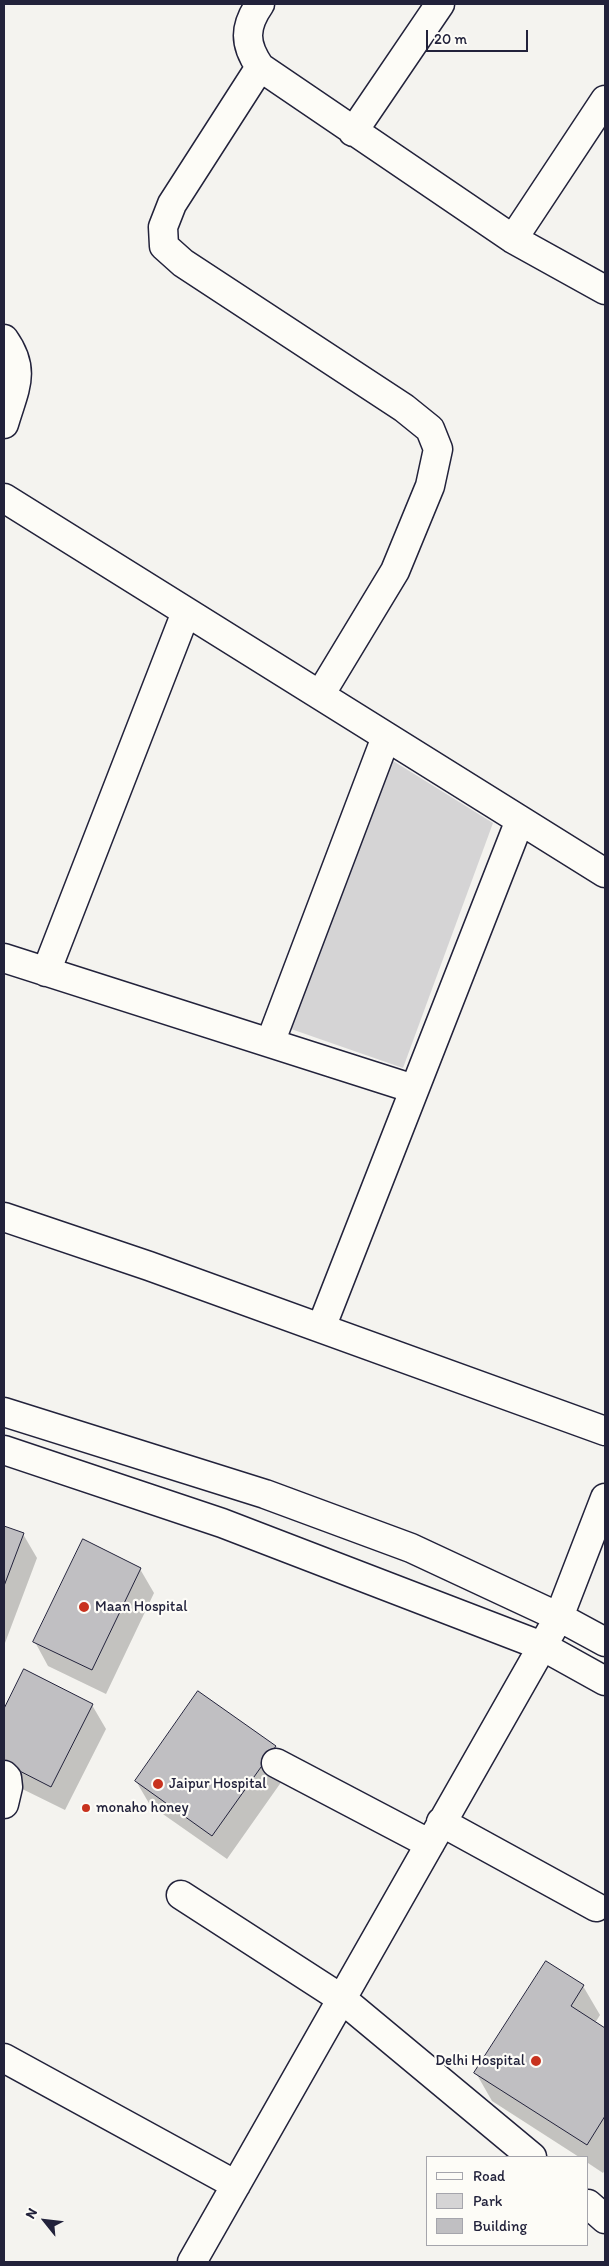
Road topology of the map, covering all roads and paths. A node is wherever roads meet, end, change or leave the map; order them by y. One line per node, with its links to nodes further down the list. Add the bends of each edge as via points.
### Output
1 (260, 4): 3 (street, via 252,15 248,31 250,52)
2 (440, 4): 5 (street)
3 (260, 67): 5 (street); 12 (street, via 172,204 162,227 164,246 183,263 404,408 430,429 438,448 430,486 395,571)
4 (605, 100): 6 (street)
5 (353, 132): 6 (street)
6 (513, 238): 7 (street)
7 (605, 290)
8 (4, 339): 9 (street, via 17,362 16,381)
9 (4, 424)
10 (4, 498): 11 (street)
11 (186, 612): 12 (street); 17 (street)
12 (320, 695): 13 (street)
13 (386, 737): 14 (street); 18 (street)
14 (520, 820): 15 (street); 19 (street)
15 (605, 873)
16 (4, 958): 17 (street)
17 (46, 972): 18 (street)
18 (270, 1043): 19 (street)
19 (414, 1089): 21 (street)
20 (4, 1217): 21 (street)
21 (321, 1328): 23 (street)
22 (4, 1412): 26 (street, via 265,1494 411,1548)
23 (605, 1431)
24 (4, 1450): 28 (street, via 222,1523)
25 (605, 1498): 26 (street)
26 (559, 1616): 27 (street); 28 (street)
27 (605, 1642)
28 (542, 1646): 29 (street); 33 (street)
29 (605, 1681)
30 (276, 1763): 33 (street)
31 (4, 1775): 32 (street, via 8,1787)
32 (4, 1804)
33 (436, 1833): 35 (street); 36 (street)
34 (182, 1895): 36 (street)
35 (596, 1907)
36 (342, 1999): 38 (street); 39 (street)
37 (4, 2058): 39 (street)
38 (531, 2156)
39 (236, 2185): 40 (street)
40 (192, 2262)

